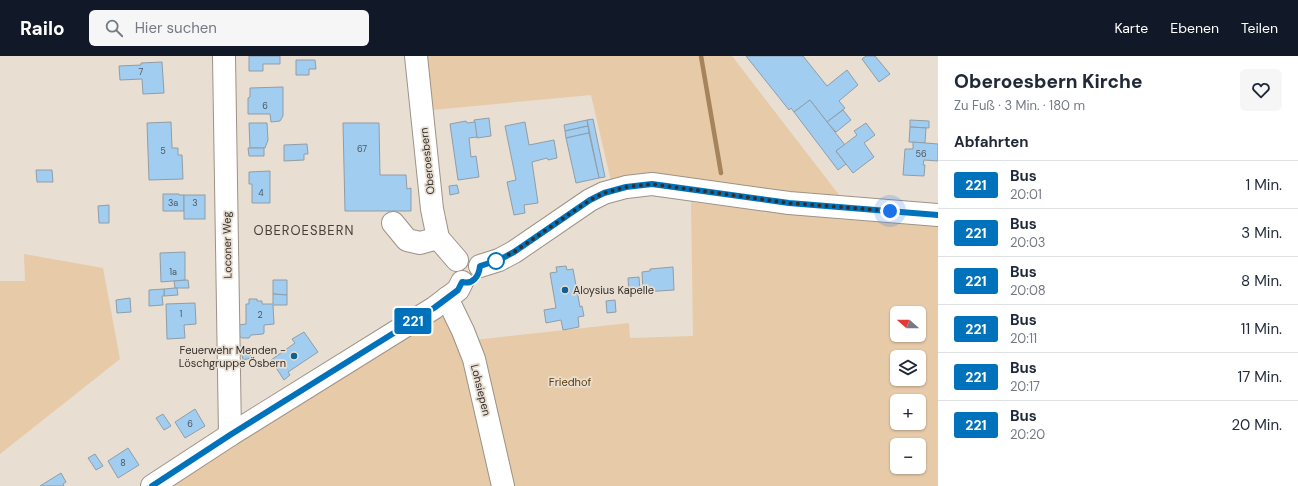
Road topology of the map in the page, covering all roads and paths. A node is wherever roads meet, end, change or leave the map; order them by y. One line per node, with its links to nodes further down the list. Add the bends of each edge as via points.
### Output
1 (224, 56): 10 (street, Loconer Weg)
2 (416, 56): 5 (street, Oberoesbern, via 432,209)
3 (938, 215): 7 (street, via 789,203 652,184 604,193 514,252)
4 (393, 223): 5 (street, via 407,240 420,243)
5 (438, 238): 6 (street, Oberoesbern)
6 (456, 260): 7 (street, via 469,256); 8 (street, via 453,265 454,274)
7 (480, 266): 8 (street, via 476,278)
8 (462, 282): 9 (street, via 458,290)
9 (447, 298): 10 (street); 12 (street, Lohsiepen, via 474,359)
10 (230, 435): 11 (street)
11 (152, 486)
12 (503, 486)

